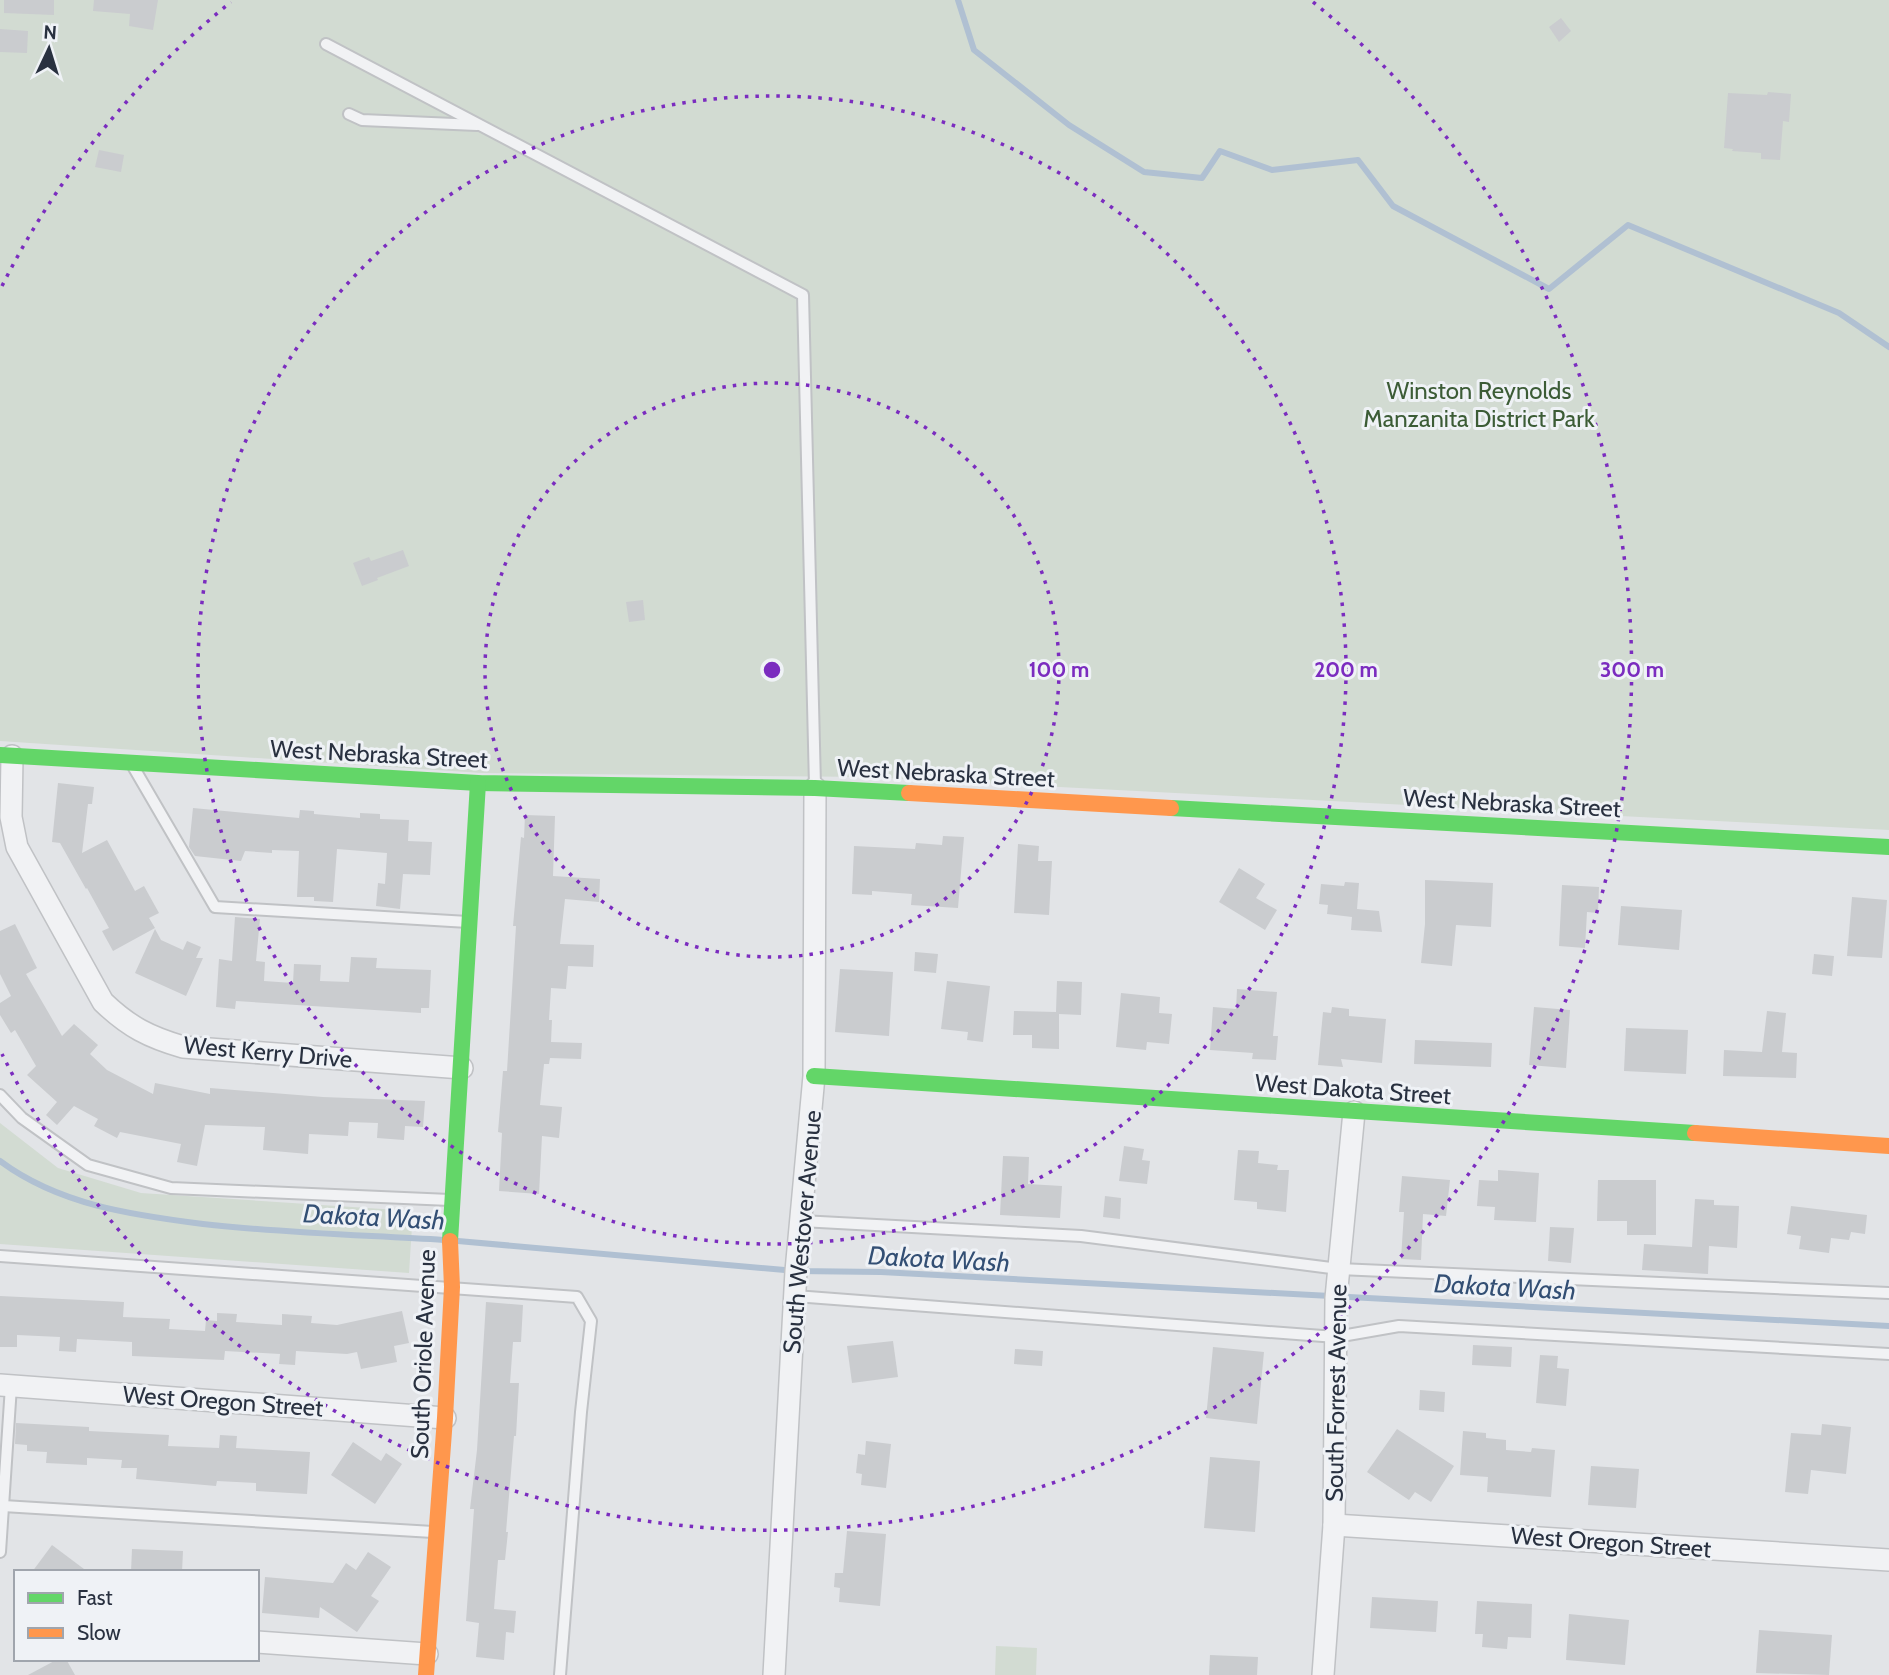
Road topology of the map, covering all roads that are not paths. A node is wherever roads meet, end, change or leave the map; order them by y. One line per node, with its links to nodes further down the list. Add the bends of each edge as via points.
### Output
1 (326, 44): 3 (lane)
2 (349, 114): 3 (lane, via 362,120)
3 (480, 125): 7 (lane, via 803,295)
4 (6, 755): 5 (street, West Nebraska Street); 10 (street, West Kerry Drive, via 17,847 103,1002 123,1022 151,1038 183,1047)
5 (131, 762): 6 (street, West Nebraska Street); 9 (lane, via 215,907)
6 (478, 783): 7 (street, West Nebraska Street); 9 (street, South Oriole Avenue)
7 (815, 788): 8 (street, West Nebraska Street); 11 (street, South Westover Avenue)
8 (1889, 847)
9 (471, 922): 10 (street, South Oriole Avenue)
10 (462, 1068): 15 (street, South Oriole Avenue)
11 (814, 1076): 13 (street, West Dakota Street); 16 (street, South Westover Avenue)
12 (0, 1095): 15 (lane, via 22,1118 88,1165 172,1188)
13 (1354, 1112): 14 (street, West Dakota Street); 18 (street, South Forrest Avenue)
14 (1889, 1146)
15 (453, 1200): 19 (street, South Oriole Avenue)
16 (801, 1221): 18 (lane, via 1081,1236); 21 (street, South Westover Avenue)
17 (0, 1256): 19 (lane)
18 (1339, 1269): 20 (lane); 22 (street, South Forrest Avenue)
19 (452, 1287): 25 (street, South Oriole Avenue); 33 (lane, via 577,1297 591,1321)
20 (1889, 1293)
21 (794, 1296): 22 (lane); 34 (street, South Westover Avenue)
22 (1336, 1337): 23 (lane, via 1399,1326); 27 (street, South Forrest Avenue)
23 (1889, 1354)
24 (6, 1385): 25 (street, West Oregon Street); 26 (lane)
25 (445, 1418): 28 (street, South Oriole Avenue)
26 (3, 1506): 28 (lane); 29 (lane)
27 (1334, 1525): 30 (street, West Oregon Street); 35 (street, South Forrest Avenue)
28 (436, 1532): 32 (street, South Oriole Avenue)
29 (0, 1552)
30 (1889, 1560)
31 (259, 1642): 32 (street)
32 (427, 1665)
33 (560, 1675)
34 (774, 1675)
35 (1323, 1675)

